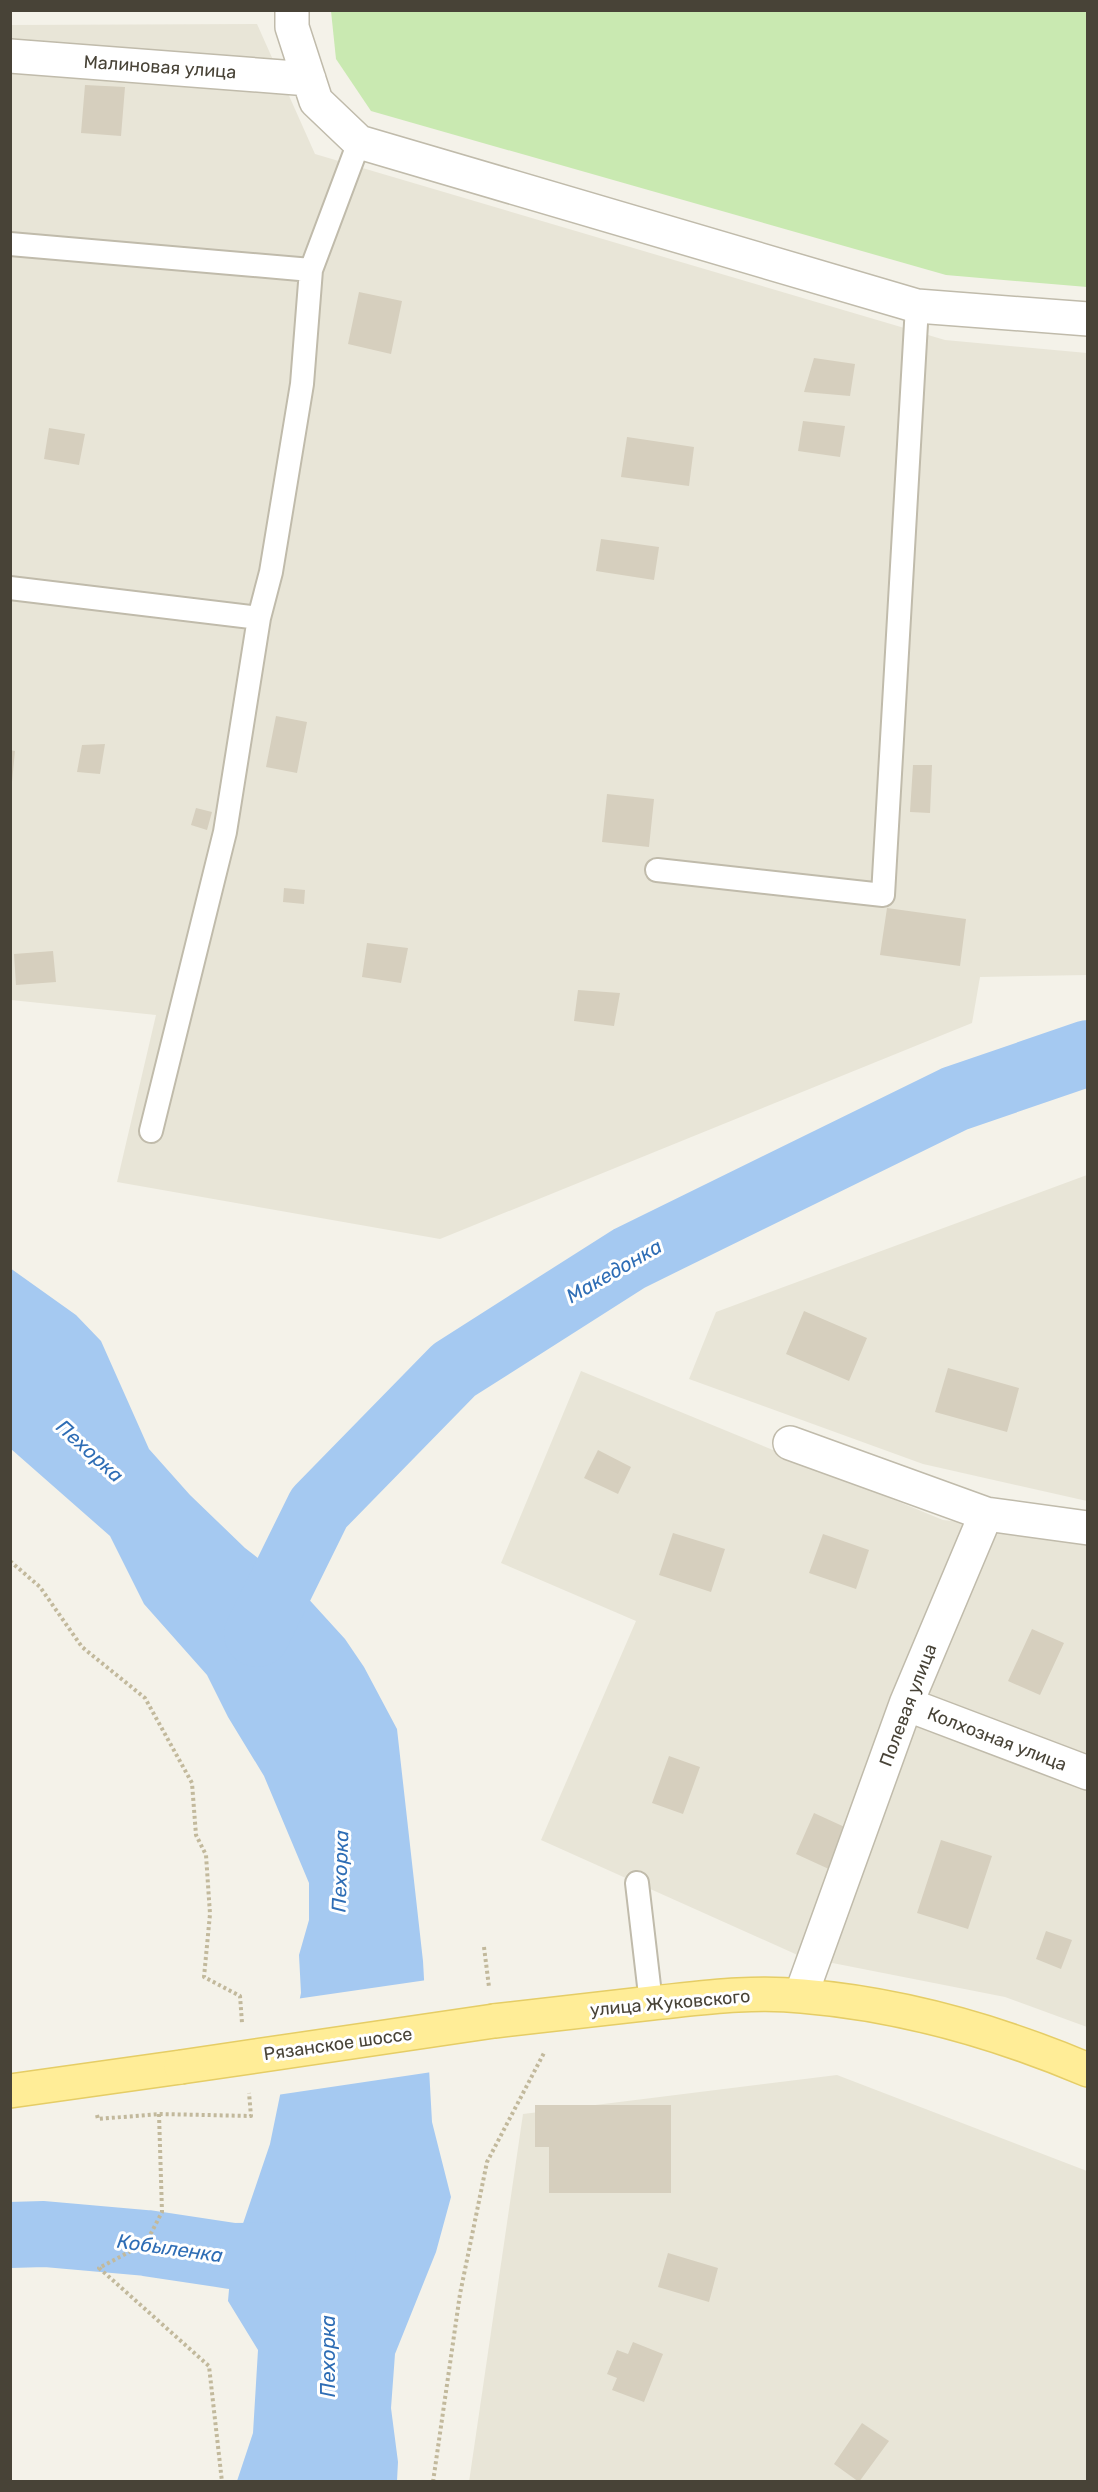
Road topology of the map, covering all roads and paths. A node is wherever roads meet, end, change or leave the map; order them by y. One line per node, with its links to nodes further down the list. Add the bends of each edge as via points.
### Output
1 (292, 10): 3 (street, via 292,27)
2 (10, 56): 3 (street, Малиновая улица)
3 (309, 79): 4 (street, via 316,101)
4 (359, 142): 6 (lane); 7 (street)
5 (10, 244): 6 (lane)
6 (311, 270): 10 (lane, via 302,384 271,572)
7 (917, 306): 8 (street); 11 (lane, via 883,895)
8 (1088, 319)
9 (10, 588): 10 (lane)
10 (259, 618): 12 (lane, via 225,832)
11 (657, 870)
12 (151, 1131)
13 (790, 1443): 14 (street)
14 (986, 1514): 15 (street); 17 (street, Полевая улица)
15 (1088, 1528)
16 (10, 1561): 21 (path, via 40,1587 82,1647 145,1698 192,1784 196,1835 206,1855 210,1914 204,1977)
17 (906, 1704): 18 (street, Колхозная улица); 20 (street, Полевая улица)
18 (1088, 1773)
19 (637, 1883): 22 (lane)
20 (801, 1995): 22 (main road, улица Жуковского, via 722,1995); 25 (main road, улица Жуковского, via 878,2006 950,2024)
21 (240, 1996)
22 (651, 2003): 23 (main road, улица Жуковского)
23 (563, 2013): 24 (main road, улица Жуковского); 29 (path, via 533,2079 487,2162 460,2294)
24 (494, 2021): 26 (main road, Рязанское шоссе, bridge)
25 (1088, 2070)
26 (10, 2091)
27 (159, 2114): 28 (path, via 162,2212 146,2242 99,2268 208,2366)
28 (222, 2481)
29 (433, 2481)

